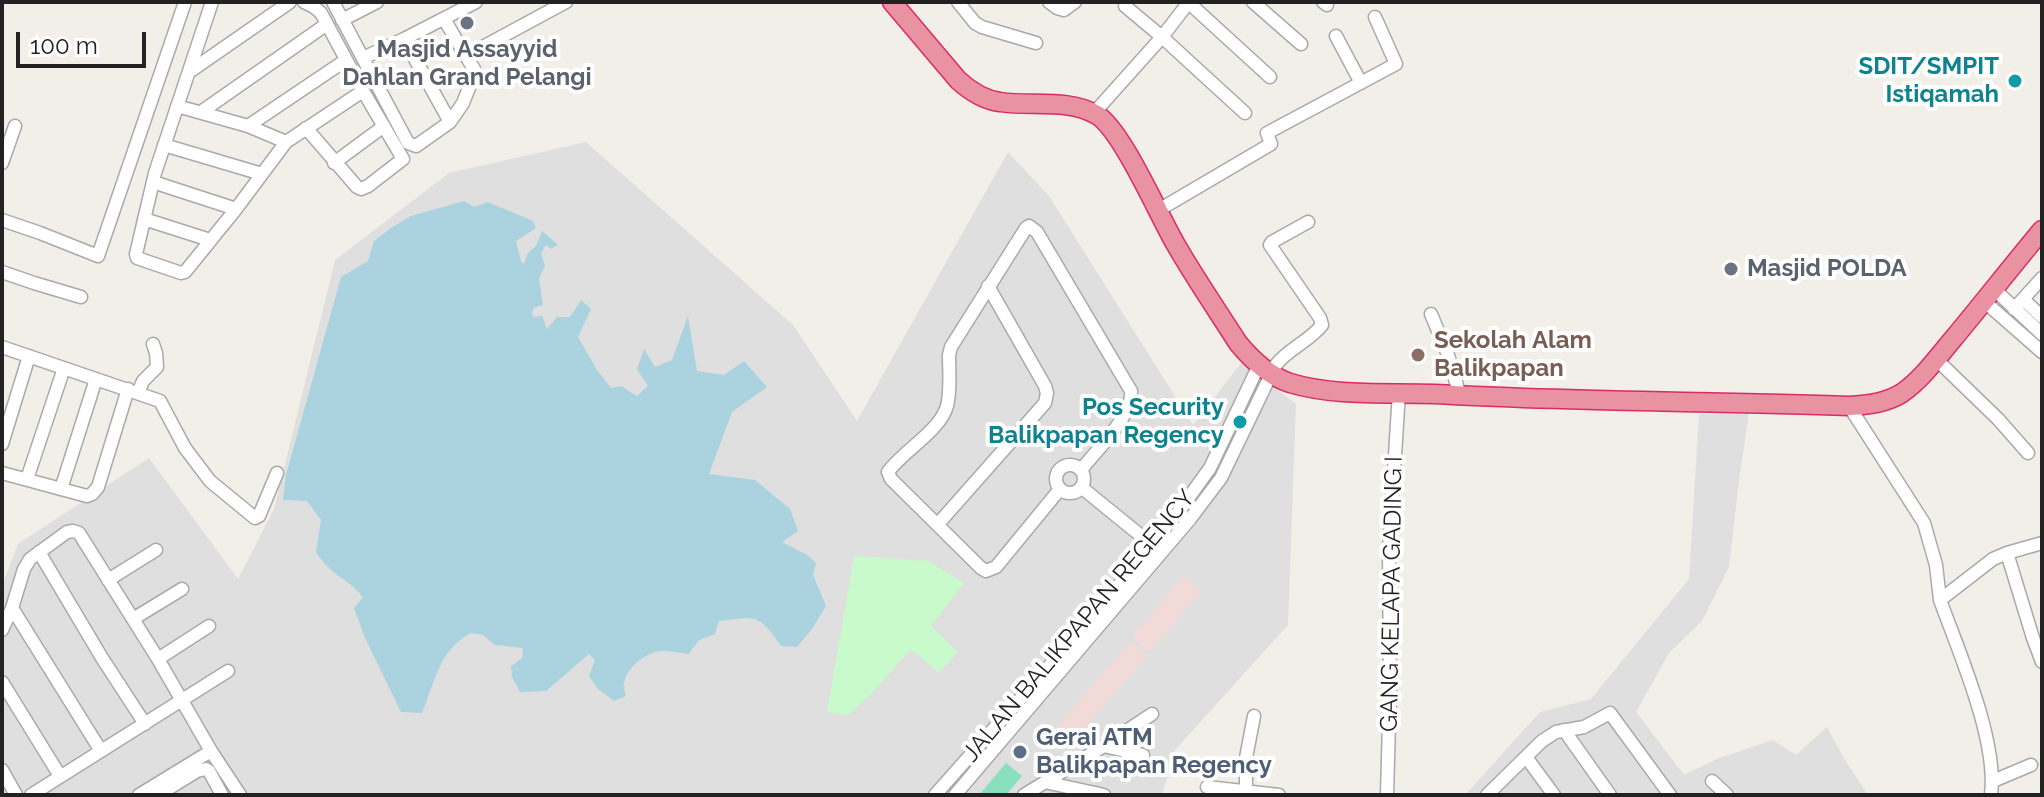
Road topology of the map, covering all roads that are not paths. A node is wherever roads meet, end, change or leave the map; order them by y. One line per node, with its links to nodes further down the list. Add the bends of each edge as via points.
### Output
1 (185, 2): 50 (street, via 98,256)
2 (212, 2): 28 (street)
3 (290, 2): 28 (street)
4 (304, 2): 19 (street)
5 (333, 2): 18 (street)
6 (377, 2): 18 (street)
7 (476, 2): 17 (street)
8 (566, 2): 25 (street)
9 (892, 2): 34 (highway, via 970,91 1000,102)
10 (958, 2): 23 (street, via 982,27)
11 (1049, 2): 12 (street, via 1064,10)
12 (1075, 2)
13 (1189, 2): 21 (street); 29 (street)
14 (1253, 2): 24 (street)
15 (1125, 6): 21 (street)
16 (1375, 17): 30 (street, via 1396,64)
17 (444, 19): 22 (street); 25 (street)
18 (342, 20): 26 (street)
19 (327, 24): 27 (street); 33 (street)
20 (1336, 36): 30 (street)
21 (1162, 37): 34 (street); 35 (street)
22 (404, 39): 26 (street); 36 (street)
23 (1036, 43)
24 (1301, 44)
25 (466, 56): 36 (street, via 474,75)
26 (363, 58): 36 (street, via 408,143 416,146)
27 (346, 60): 31 (street); 38 (street)
28 (189, 72): 32 (street)
29 (1270, 77)
30 (1361, 83): 48 (street, via 1267,133 1271,144)
31 (363, 91): 39 (street); 40 (street)
32 (177, 106): 33 (street); 42 (street)
33 (201, 112): 38 (street)
34 (1094, 113): 48 (highway, via 1119,142)
35 (1245, 113)
36 (450, 122)
37 (15, 126): 43 (street)
38 (248, 126): 41 (street)
39 (384, 126): 44 (street); 44 (street, via 402,162 361,189)
40 (306, 128): 41 (street); 44 (street)
41 (286, 142): 45 (street)
42 (164, 145): 45 (street); 46 (street)
43 (2, 163)
44 (334, 163)
45 (262, 174): 47 (street)
46 (153, 182): 47 (street); 49 (street)
47 (236, 209): 53 (street)
48 (1157, 211): 69 (highway, via 1238,343)
49 (144, 219): 53 (street); 53 (street, via 136,254 140,260 181,273)
50 (2, 220)
51 (1308, 222): 69 (street, JALAN BALIKPAPAN REGENCY, via 1270,245 1322,325)
52 (2042, 230): 57 (highway)
53 (210, 240)
54 (2, 272): 58 (street)
55 (2042, 278): 59 (street)
56 (988, 286): 77 (street, via 1026,228 1033,228 1131,391 1123,418); 85 (street, via 951,347 944,413 888,472); 85 (street, via 1047,398)
57 (1990, 296): 59 (street); 65 (street); 67 (highway)
58 (81, 297)
59 (2019, 304): 61 (street); 62 (street)
60 (1431, 314): 73 (street)
61 (2042, 317)
62 (2042, 334)
63 (153, 344): 71 (street, via 157,367)
64 (2, 347): 66 (street)
65 (2042, 352)
66 (29, 356): 68 (street); 75 (street)
67 (1936, 359): 74 (highway, via 1900,394); 76 (street)
68 (64, 368): 70 (street); 80 (street)
69 (1266, 370): 72 (highway, via 1307,387); 84 (street, JALAN BALIKPAPAN REGENCY)
70 (96, 379): 71 (street); 82 (street)
71 (137, 389): 79 (street, via 160,401 210,481 255,518); 82 (street, via 98,487 87,496)
72 (1399, 392): 73 (highway); 136 (street, GANG KELAPA GADING I, via 1389,550)
73 (1460, 396): 74 (highway)
74 (1849, 406): 94 (street, via 1924,523)
75 (2, 444)
76 (2028, 453)
77 (1081, 470): 81 (street); 83 (street, via 1067,465 1061,469 1056,475)
78 (2, 473): 80 (street)
79 (277, 473)
80 (27, 479): 82 (street)
81 (1081, 487): 83 (street, via 1071,493); 87 (street)
82 (61, 489)
83 (1060, 489): 85 (street, via 986,571)
84 (1182, 519): 87 (street, JALAN BALIKPAPAN REGENCY); 91 (street, JALAN BALIKPAPAN REGENCY)
85 (938, 524)
86 (2042, 543): 90 (street)
87 (1151, 544): 91 (street, JALAN BALIKPAPAN REGENCY)
88 (156, 550): 92 (street)
89 (39, 552): 92 (street, via 67,532 79,533); 95 (street, via 24,569); 107 (street)
90 (2007, 553): 94 (street); 101 (street)
91 (1143, 564): 97 (street, JALAN BALIKPAPAN REGENCY)
92 (108, 580): 96 (street)
93 (182, 589): 96 (street)
94 (1940, 600): 120 (street, via 1985,731)
95 (12, 608): 99 (street); 110 (street)
96 (133, 619): 100 (street)
97 (1096, 621): 131 (street, JALAN BALIKPAPAN REGENCY); 132 (street, JALAN BALIKPAPAN REGENCY)
98 (209, 626): 100 (street)
99 (2, 630)
100 (158, 659): 104 (street)
101 (2042, 662)
102 (228, 671): 104 (street)
103 (2, 682): 116 (street)
104 (181, 700): 107 (street); 111 (street)
105 (1152, 714): 109 (street)
106 (1254, 716): 124 (street, via 1246,758)
107 (145, 724): 110 (street)
108 (1564, 730): 113 (street); 138 (street); 139 (street, via 1584,727 1610,713)
109 (1104, 746): 112 (street); 121 (street)
110 (101, 751): 116 (street)
111 (211, 751): 117 (street); 118 (street)
112 (1143, 755)
113 (1526, 757): 125 (street); 137 (street)
114 (2031, 765): 120 (street)
115 (2, 770): 126 (street)
116 (60, 776): 127 (street)
117 (229, 778): 123 (street); 130 (street)
118 (172, 780): 123 (street, via 206,769); 128 (street); 129 (street)
119 (1712, 781): 140 (street)
120 (1993, 781): 141 (street)
121 (1045, 782): 133 (street); 134 (street)
122 (1207, 787): 124 (street)
123 (220, 790)
124 (1254, 793): 135 (street)
125 (1492, 793)
126 (16, 795)
127 (31, 795)
128 (139, 795)
129 (158, 795)
130 (240, 795)
131 (935, 795)
132 (955, 795)
133 (1024, 795)
134 (1104, 795)
135 (1279, 795)
136 (1387, 795)
137 (1554, 795)
138 (1610, 795)
139 (1670, 795)
140 (1727, 795)
141 (1991, 795)

